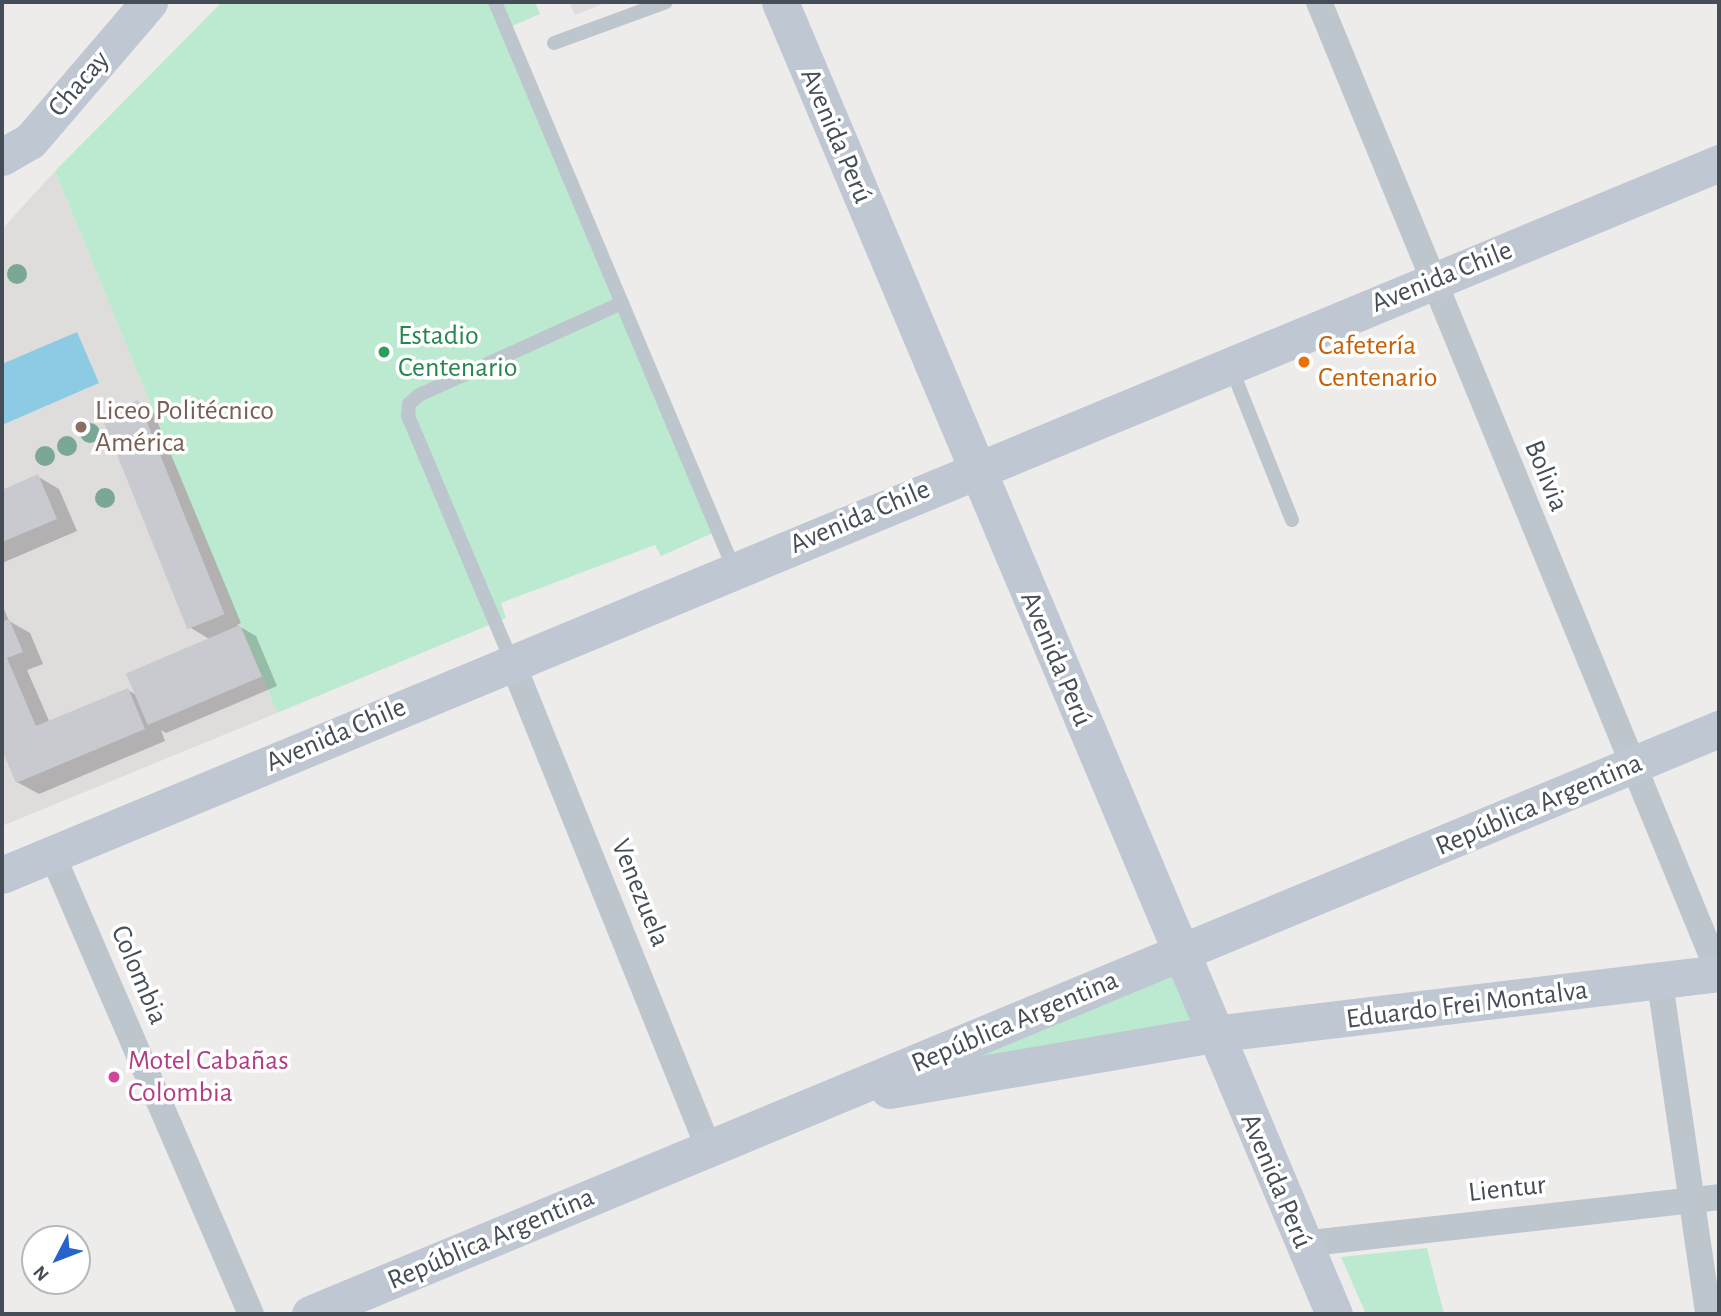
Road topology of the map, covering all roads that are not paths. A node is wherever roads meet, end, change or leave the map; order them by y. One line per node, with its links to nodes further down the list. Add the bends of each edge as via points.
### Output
1 (149, 2): 7 (main road, Chacay, via 30,141)
2 (495, 2): 10 (lane)
3 (666, 2): 6 (lane)
4 (780, 2): 12 (main road, Avenida Perú)
5 (1319, 2): 9 (street, Bolivia)
6 (554, 43)
7 (2, 157)
8 (1719, 163): 9 (main road, Avenida Chile)
9 (1433, 281): 11 (main road, Avenida Chile); 17 (street, Bolivia)
10 (622, 303): 14 (lane); 15 (lane, via 419,395 409,404 408,416)
11 (1230, 364): 12 (main road, Avenida Chile); 13 (lane)
12 (975, 468): 14 (main road, Avenida Chile); 20 (main road, Avenida Perú)
13 (1293, 520)
14 (734, 569): 15 (main road, Avenida Chile)
15 (512, 662): 18 (main road, Avenida Chile); 25 (street, Venezuela)
16 (1719, 730): 17 (main road, República Argentina)
17 (1630, 766): 20 (main road, República Argentina); 21 (street, Bolivia)
18 (52, 854): 19 (main road, Avenida Chile); 28 (street, Colombia)
19 (2, 875)
20 (1180, 954): 23 (main road, Avenida Perú); 24 (main road, República Argentina)
21 (1719, 973): 22 (main road, Eduardo Frei Montalva)
22 (1660, 983): 23 (main road, Eduardo Frei Montalva); 26 (street)
23 (1213, 1034): 24 (main road, Eduardo Frei Montalva); 27 (main road, Avenida Perú)
24 (824, 1101): 25 (main road, República Argentina)
25 (709, 1149): 29 (main road, República Argentina)
26 (1706, 1198): 27 (street, Lientur); 31 (street)
27 (1302, 1244): 30 (main road, Avenida Perú)
28 (251, 1314)
29 (310, 1314)
30 (1334, 1314)
31 (1708, 1314)

